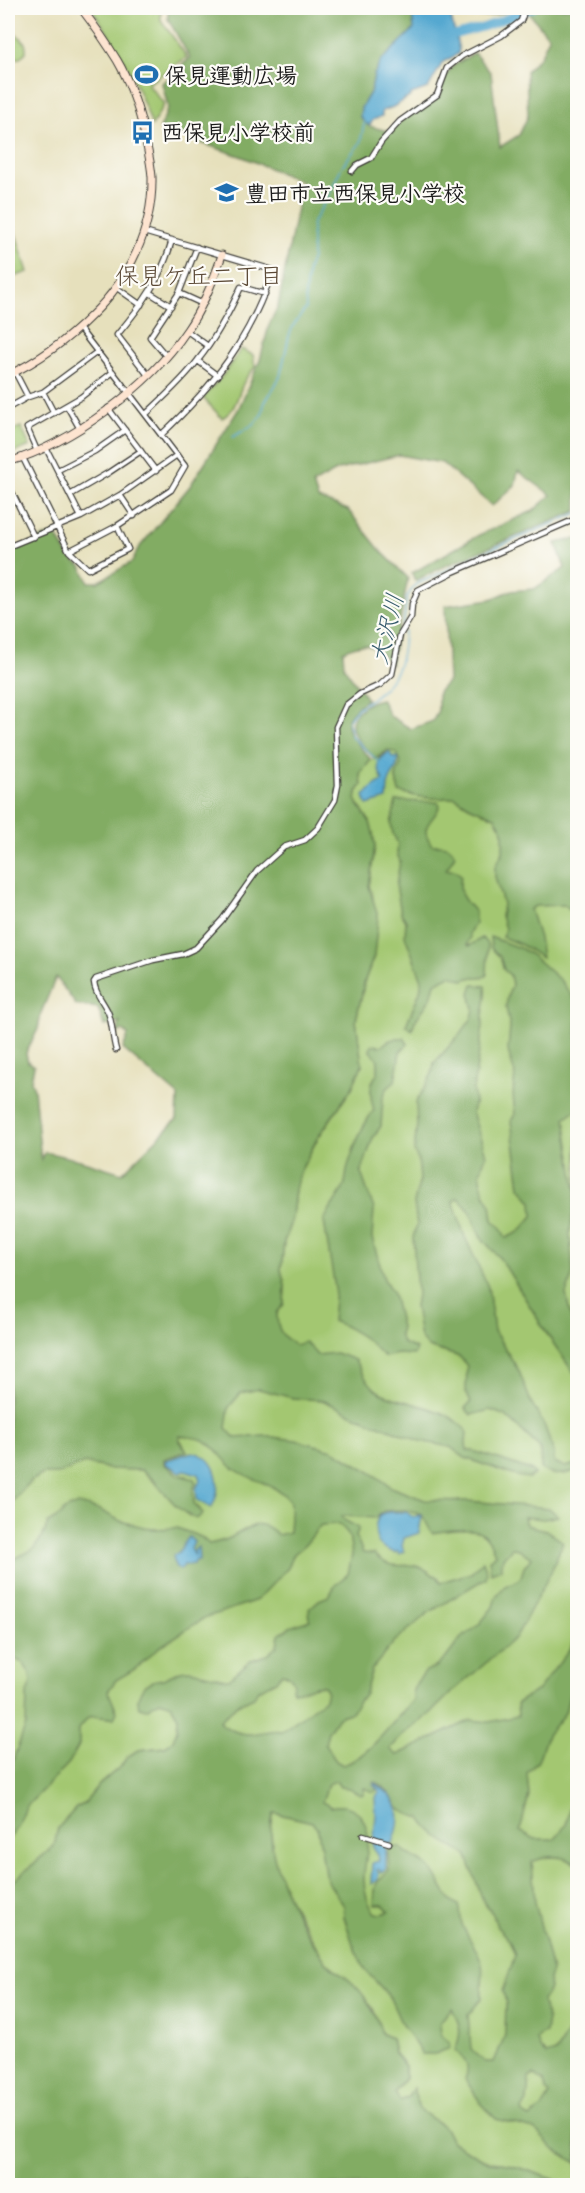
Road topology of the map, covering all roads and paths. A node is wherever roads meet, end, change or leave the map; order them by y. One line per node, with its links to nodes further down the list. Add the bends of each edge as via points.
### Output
1 (81, 8): 4 (street, via 118,62 142,124 152,176)
2 (521, 8): 3 (street, via 521,21 447,68 437,95 400,121 371,158)
3 (352, 171)
4 (144, 232): 5 (street); 8 (street)
5 (172, 240): 6 (street); 9 (street)
6 (197, 247): 7 (street); 10 (street)
7 (222, 255): 11 (street, via 273,270); 12 (street)
8 (117, 288): 13 (street); 15 (street)
9 (150, 292): 13 (street); 14 (street)
10 (179, 293): 12 (street); 14 (street)
11 (265, 294): 17 (street, via 241,288); 24 (street, via 238,348)
12 (203, 304): 16 (street)
13 (141, 305): 23 (street, via 117,335)
14 (171, 306): 19 (street, via 150,337)
15 (79, 328): 18 (street); 22 (street, via 52,350)
16 (187, 331): 17 (street); 19 (street)
17 (208, 346): 20 (street)
18 (97, 352): 21 (street); 25 (street)
19 (167, 357): 23 (street)
20 (198, 361): 24 (street); 32 (street)
21 (113, 372): 26 (street); 28 (street)
22 (11, 374): 27 (street)
23 (148, 375): 26 (street)
24 (218, 375): 35 (street)
25 (43, 392): 27 (street); 31 (street)
26 (129, 393): 30 (street); 32 (street)
27 (28, 397): 29 (street)
28 (67, 406): 31 (street); 33 (street)
29 (8, 408)
30 (108, 408): 33 (street); 34 (street)
31 (54, 413): 37 (street, via 27,428)
32 (146, 414): 35 (street)
33 (80, 429): 36 (street)
34 (125, 430): 38 (street); 42 (street)
35 (161, 435): 39 (street)
36 (46, 448): 37 (street); 42 (street)
37 (37, 451): 40 (street)
38 (141, 451): 43 (street); 45 (street)
39 (177, 455): 43 (street); 47 (street, via 185,466 171,490)
40 (22, 458): 41 (street); 51 (street)
41 (8, 462)
42 (58, 471): 45 (street)
43 (156, 471): 46 (street)
44 (8, 484): 52 (street)
45 (70, 495): 48 (street)
46 (120, 495): 47 (street); 48 (street)
47 (134, 516): 50 (street)
48 (81, 517): 51 (street)
49 (578, 518): 55 (street, via 422,587 414,598 392,674 380,686 346,705 339,718 338,785 335,800 318,828 305,840 284,847 257,871 196,948 94,982 108,1011)
50 (117, 526): 54 (street); 54 (street, via 128,549 88,569)
51 (58, 528): 52 (street); 54 (street)
52 (33, 537): 53 (street, via 10,546)
53 (8, 541)
54 (69, 550)
55 (116, 1050)
56 (363, 1835): 57 (street)
57 (389, 1843)

